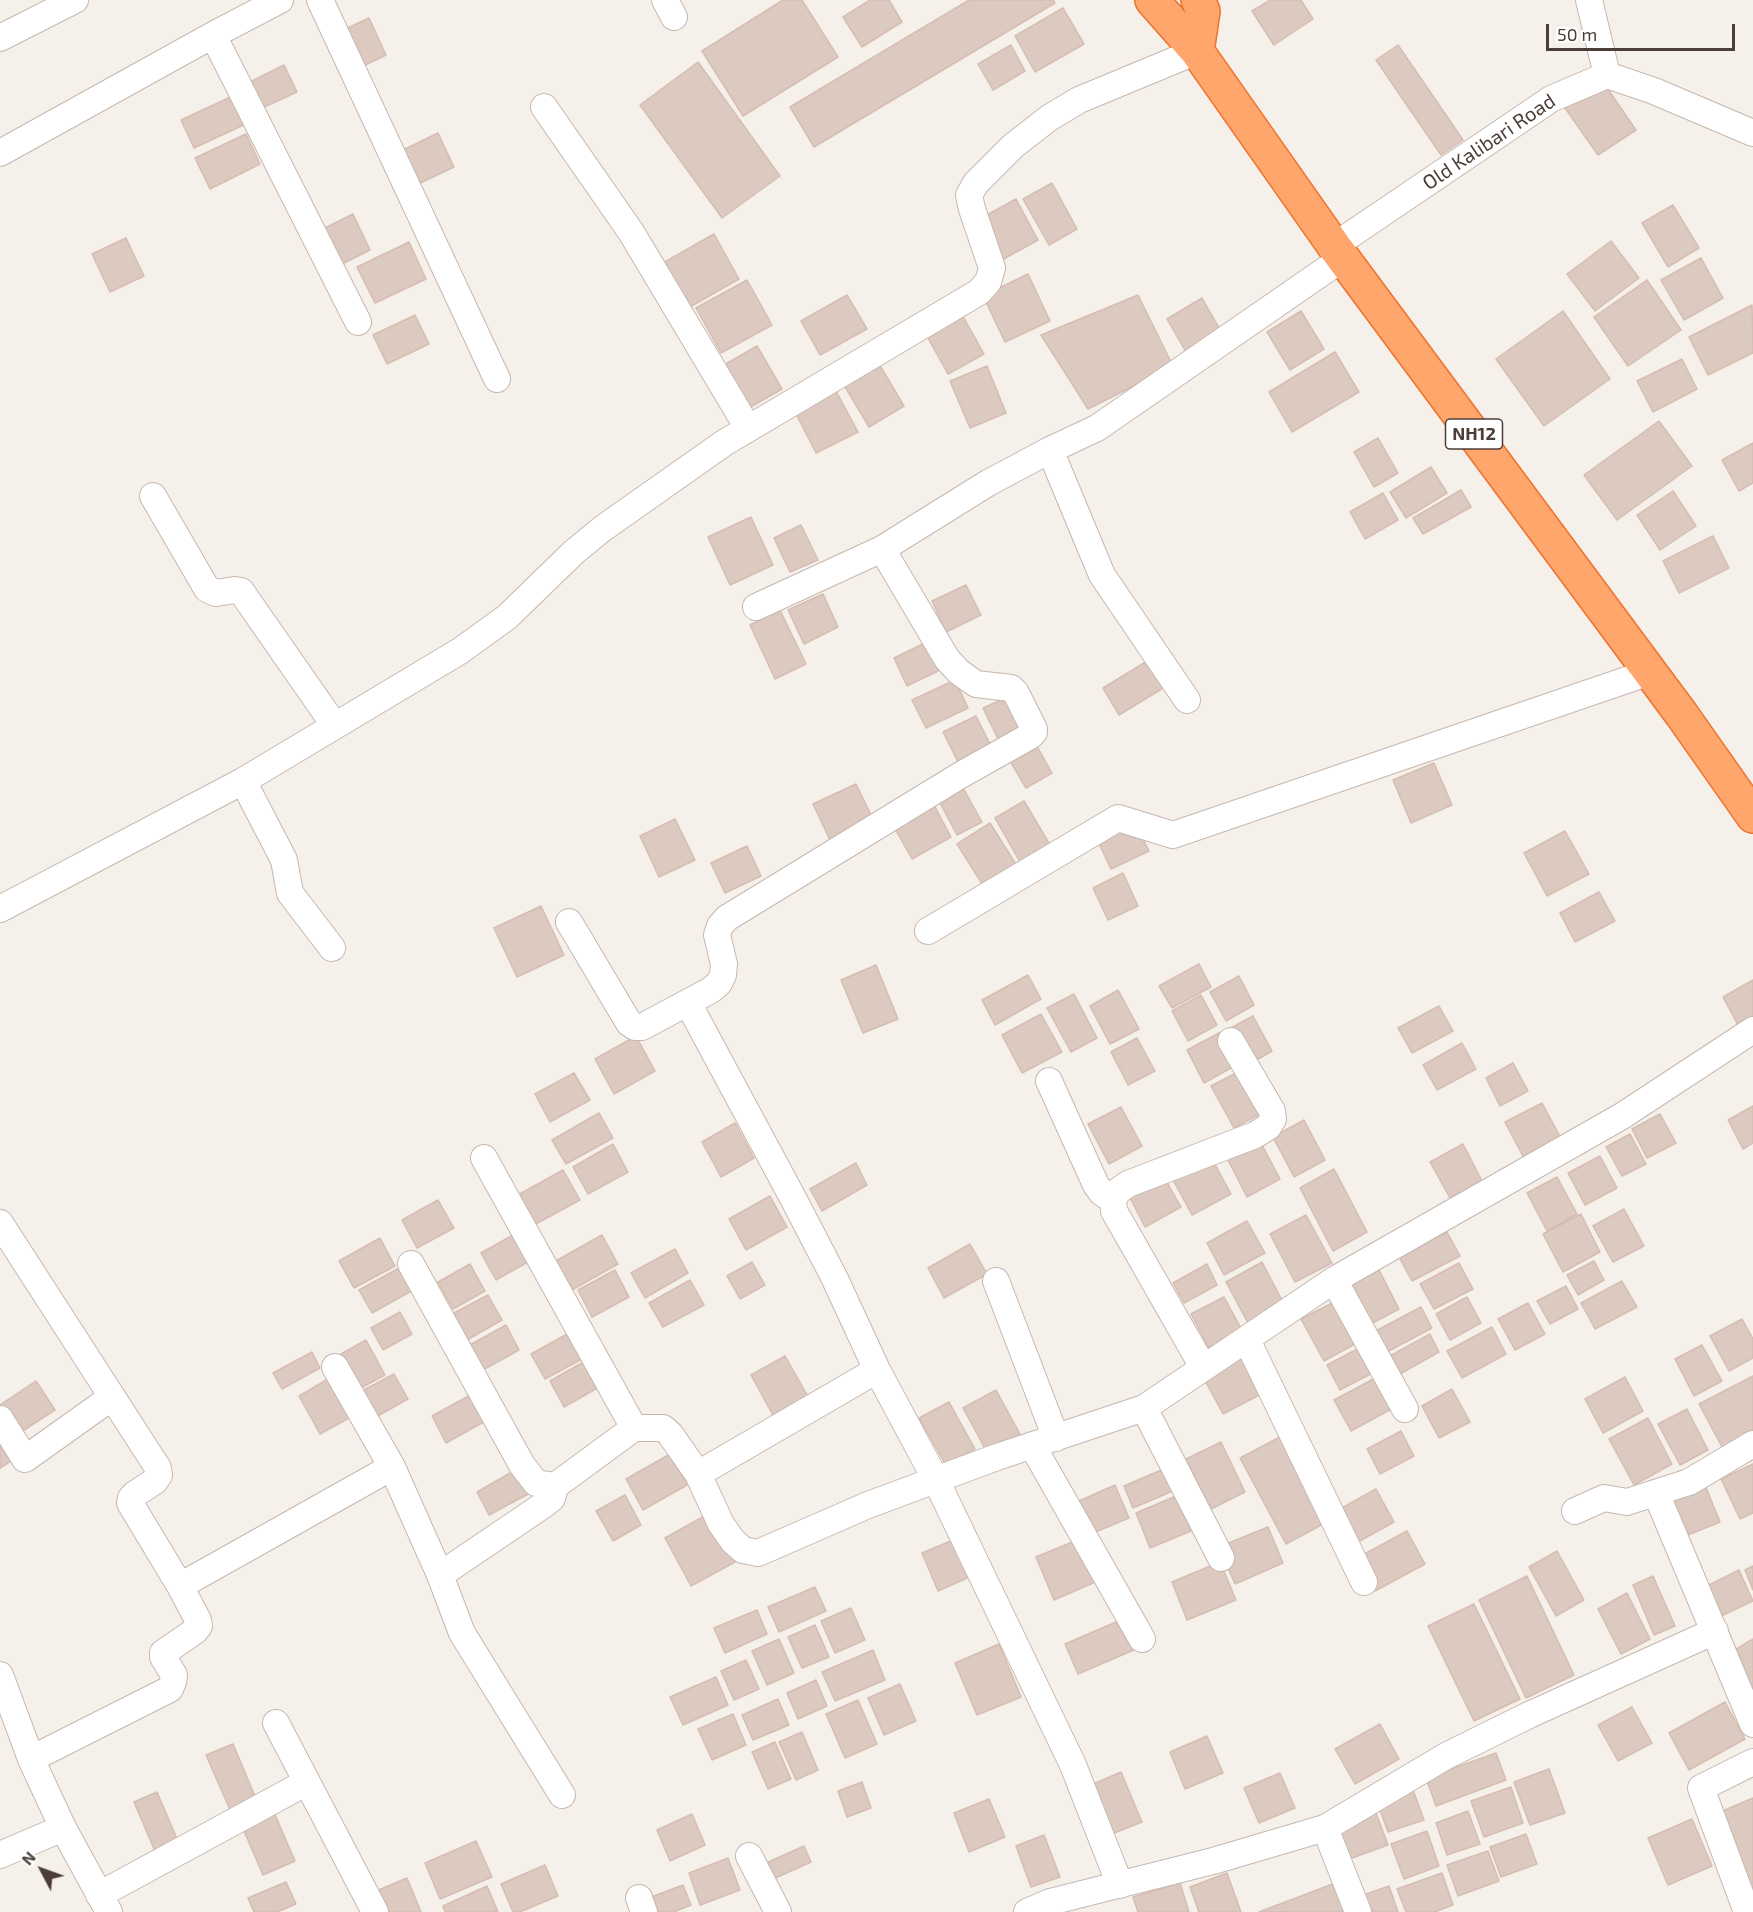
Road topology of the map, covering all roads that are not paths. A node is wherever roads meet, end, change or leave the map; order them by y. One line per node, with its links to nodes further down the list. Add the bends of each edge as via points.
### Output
1 (75, 0): 8 (street)
2 (320, 0): 16 (street)
3 (1198, 0): 9 (highway, via 1203,11)
4 (1589, 0): 10 (street)
5 (1156, 2): 9 (highway, NH12)
6 (268, 3): 7 (street)
7 (213, 35): 13 (street); 15 (street)
8 (0, 38)
9 (1197, 51): 14 (highway, NH12); 17 (street, via 1079,100 1013,146 969,195 992,268 988,282 979,292)
10 (1606, 75): 12 (street); 14 (street, Old Kalibari Road, via 1551,99)
11 (544, 107): 17 (street, via 631,232)
12 (1753, 133)
13 (0, 153)
14 (1338, 252): 18 (street, Old Kalibari Road, via 1098,428); 22 (highway, NH12)
15 (358, 322)
16 (497, 379)
17 (748, 428): 24 (street, via 602,529 480,638)
18 (1050, 450): 20 (street, Old Kalibari Road, via 988,483); 23 (street, via 1102,575)
19 (153, 496): 24 (street, via 207,589 216,593 241,591 246,596)
20 (882, 549): 21 (street, Old Kalibari Road); 31 (street, via 946,659 976,684 1011,688 1034,732 726,918 717,935 724,964 720,983)
21 (756, 607)
22 (1650, 672): 26 (highway, NH12); 29 (street, via 1173,835 1118,818)
23 (1187, 700)
24 (335, 726): 25 (street)
25 (243, 781): 27 (street); 30 (street, via 284,860 290,893)
26 (1753, 816)
27 (0, 909)
28 (569, 922): 31 (street, via 629,1023 642,1027)
29 (928, 932)
30 (332, 948)
31 (688, 1003): 44 (street, via 834,1277)
32 (1753, 1030): 39 (street, via 1622,1116)
33 (1230, 1041): 36 (street, via 1272,1111 1268,1127 1128,1184)
34 (1049, 1081): 36 (street, via 1096,1185)
35 (484, 1158): 49 (street)
36 (1113, 1200): 43 (street, via 1114,1211)
37 (0, 1223): 45 (street)
38 (411, 1264): 56 (street, via 528,1475 536,1483)
39 (1334, 1280): 41 (street); 47 (street)
40 (996, 1281): 50 (street)
41 (1247, 1340): 43 (street); 61 (street)
42 (335, 1367): 53 (street)
43 (1203, 1367): 46 (street)
44 (877, 1370): 54 (street); 55 (street)
45 (112, 1397): 48 (street, via 25,1459); 62 (street, via 158,1468 155,1481 135,1494 130,1503)
46 (1144, 1408): 50 (street); 59 (street)
47 (1405, 1409)
48 (0, 1419)
49 (634, 1428): 54 (street, via 663,1428); 56 (street)
50 (1056, 1438): 52 (street)
51 (1753, 1444): 57 (street, via 1689,1482)
52 (1032, 1445): 55 (street); 64 (street)
53 (392, 1467): 60 (street); 62 (street)
54 (698, 1474): 55 (street, via 733,1541 743,1550 758,1552)
55 (936, 1480): 76 (street, via 1073,1765)
56 (555, 1486): 60 (street, via 552,1498 543,1506)
57 (1656, 1493): 58 (street, via 1627,1502 1604,1498); 63 (street)
58 (1575, 1511)
59 (1221, 1558)
60 (440, 1575): 71 (street, via 462,1633)
61 (1364, 1582)
62 (180, 1586): 68 (street, via 198,1626 164,1653 174,1675 170,1689)
63 (1714, 1632): 67 (street); 73 (street, via 1529,1714 1446,1756)
64 (1142, 1639)
65 (0, 1675): 68 (street)
66 (276, 1724): 70 (street)
67 (1753, 1724)
68 (31, 1759): 72 (street)
69 (1753, 1762): 82 (street, via 1701,1788)
70 (307, 1782): 77 (street); 78 (street)
71 (562, 1795)
72 (63, 1828): 74 (street); 77 (street)
73 (1325, 1828): 76 (street); 81 (street)
74 (0, 1855)
75 (749, 1856): 79 (street)
76 (1120, 1885): 80 (street, via 1050,1902)
77 (104, 1904)
78 (375, 1912)
79 (778, 1912)
80 (1028, 1912)
81 (1358, 1912)
82 (1747, 1912)

